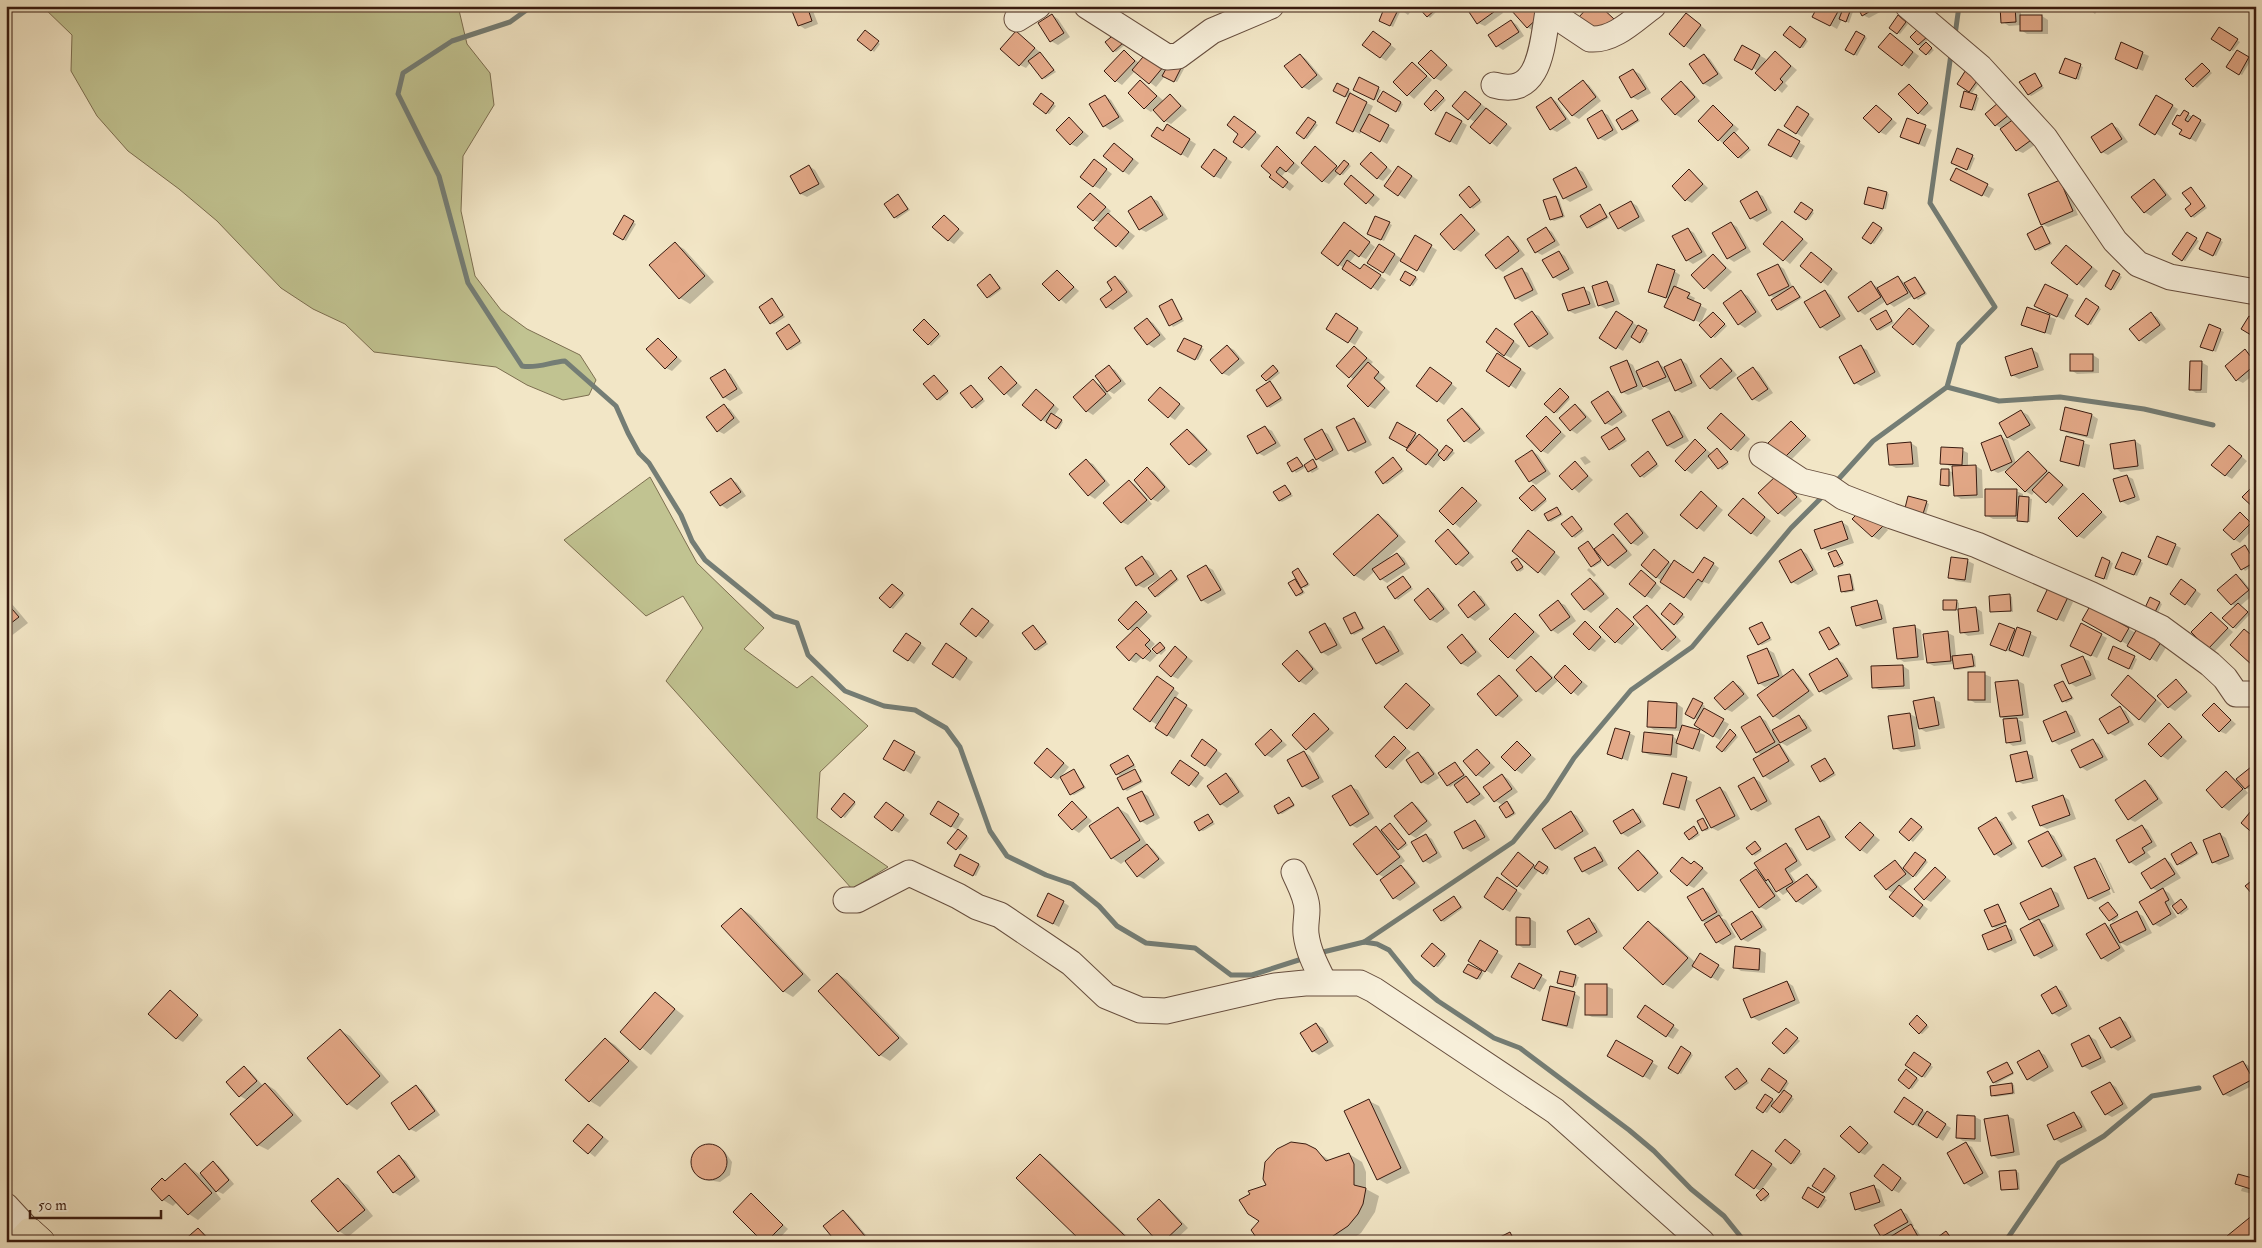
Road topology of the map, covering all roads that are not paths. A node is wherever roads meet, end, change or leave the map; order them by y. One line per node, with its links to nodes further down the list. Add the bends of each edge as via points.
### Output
1 (1087, 6): 2 (street, via 1167,57 1178,56 1212,31)
2 (1271, 6)
3 (1653, 6): 5 (street, via 1610,36 1598,40 1590,39)
4 (1908, 6): 7 (street, via 1980,67 2045,138 2115,241 2138,264 2170,278)
5 (1548, 9): 6 (street, via 1535,71 1515,87 1508,89)
6 (1494, 85)
7 (2256, 292)
8 (1762, 455): 9 (street, via 1801,481 1830,488 1843,497 1892,516 1977,545 2161,628 2210,664 2236,694)
9 (2256, 694)
10 (1294, 872): 12 (street, via 1307,908 1306,932 1313,961)
11 (846, 900): 12 (street, via 858,900 909,873 1000,915 1070,963 1106,996 1140,1010 1166,1011 1275,986)
12 (1324, 982): 15 (street, via 1360,984 1374,990 1527,1090 1555,1111)
13 (6, 1206): 14 (street)
14 (31, 1238)
15 (1695, 1240)

